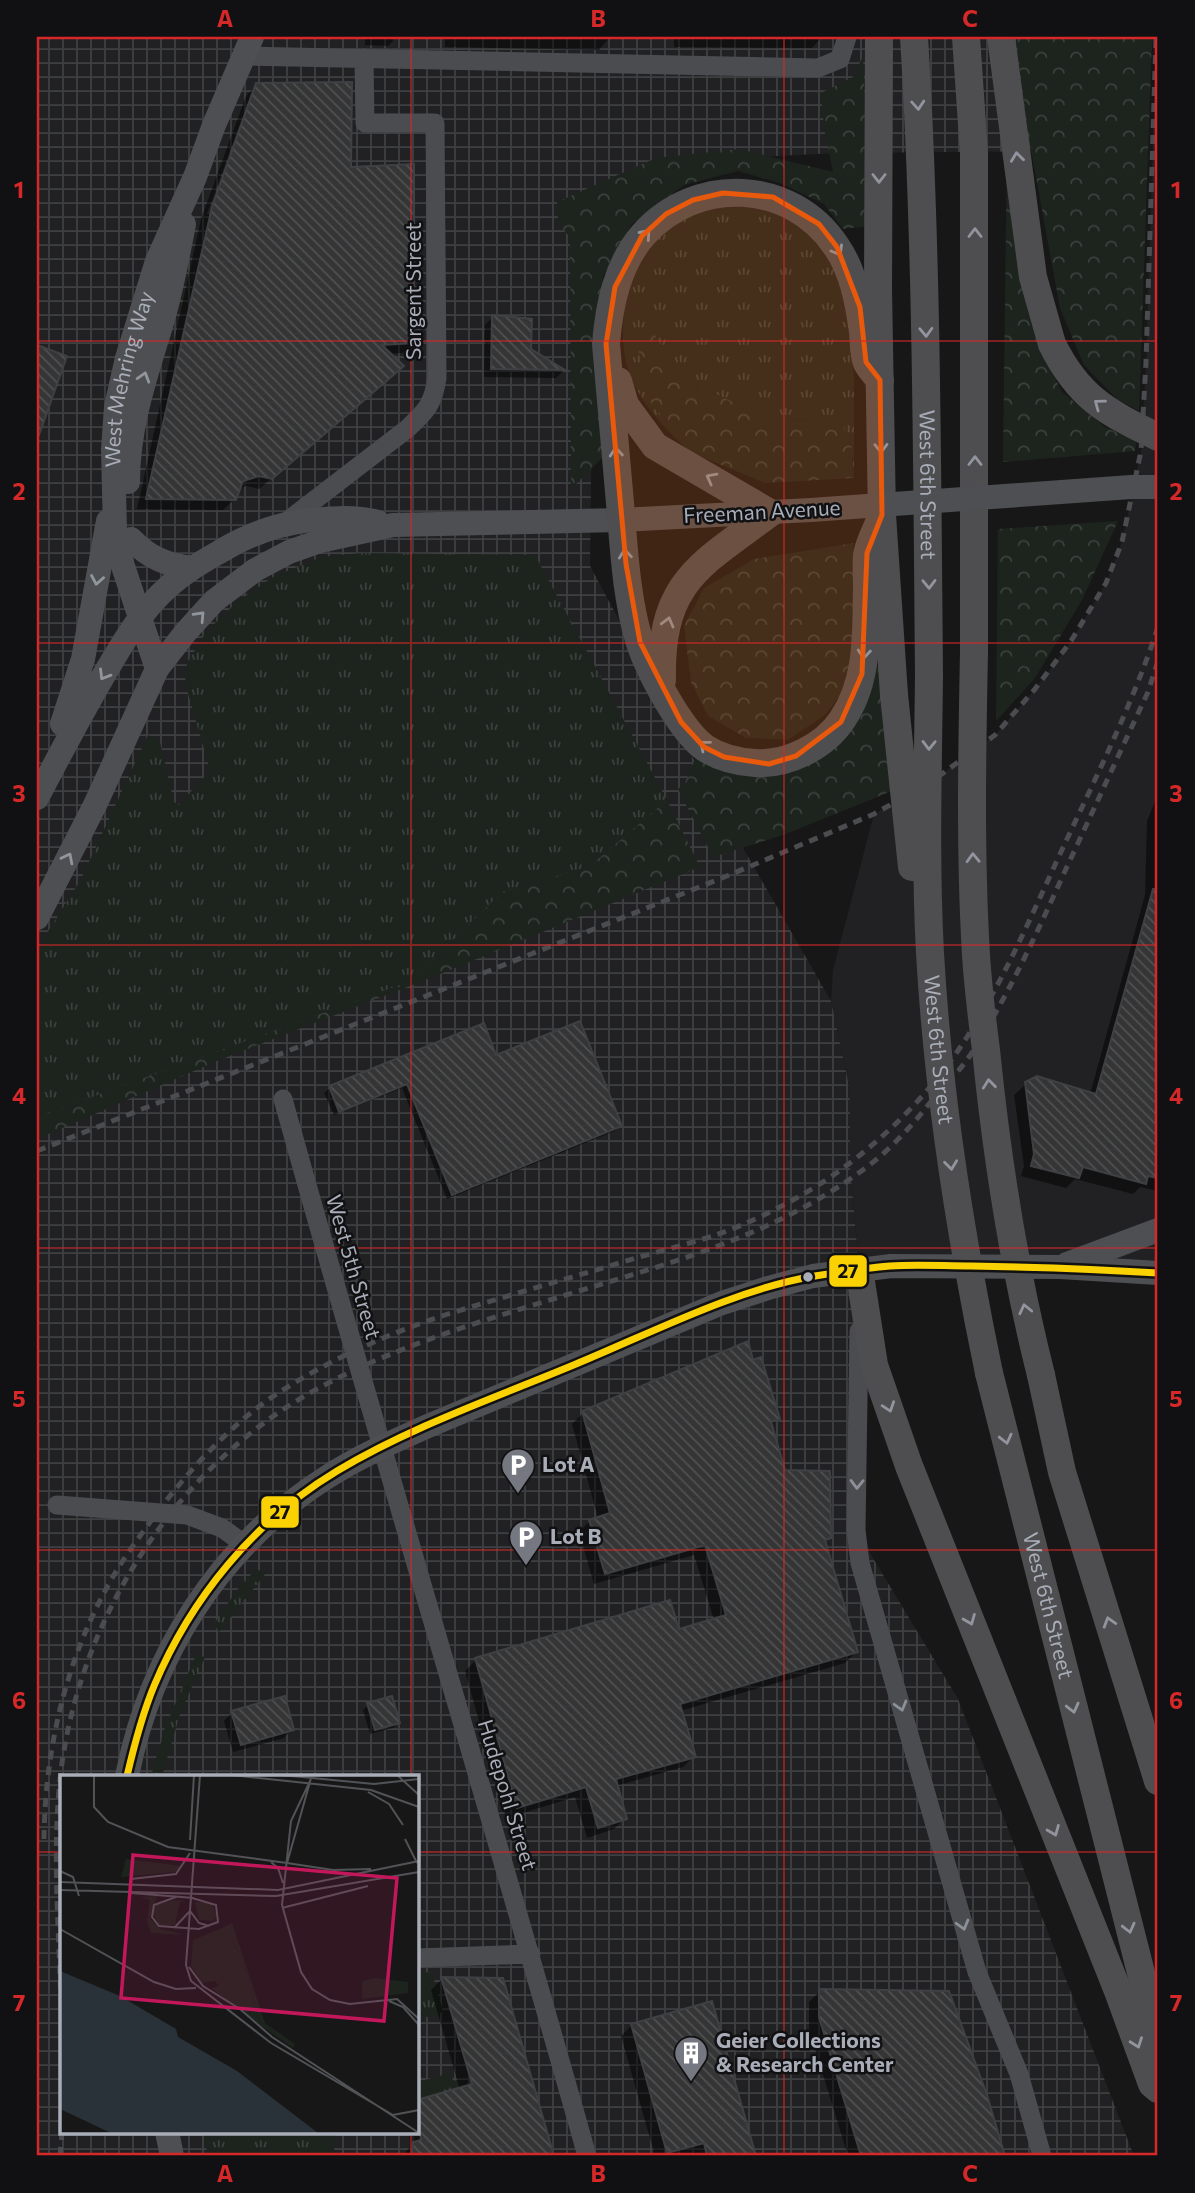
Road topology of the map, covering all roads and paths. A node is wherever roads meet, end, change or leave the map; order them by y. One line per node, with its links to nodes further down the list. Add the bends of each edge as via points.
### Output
1 (847, 37): 7 (street, via 840,59 818,68)
2 (879, 37): 10 (highway, one-way to 10)
3 (914, 37): 27 (highway, West 6th Street, one-way to 27, bridge, via 926,339)
4 (966, 37): 37 (highway, one-way to 4, bridge, via 1062,1472 1024,1307 990,1097 976,956 973,845 974,178)
5 (1001, 37): 11 (highway, one-way to 5, bridge, via 1094,402 1063,367 1052,344 1033,277)
6 (248, 47): 7 (street); 8 (main road, West Mehring Way)
7 (364, 58): 17 (street, Sargent Street, via 365,123 435,123 434,397 424,413 387,445)
8 (195, 177): 13 (main road, West Mehring Way, via 158,261 127,358 116,407); 19 (main road, West Mehring Way, one-way to 8, via 128,464 133,422 175,275)
9 (606, 344): 10 (highway, one-way to 10, via 613,296 625,264 642,236 666,214 693,200 723,193 773,197 819,224 837,247 860,307 866,362); 14 (highway, one-way to 9, via 655,446 625,405); 16 (highway, one-way to 9)
10 (880, 380): 15 (highway, one-way to 15)
11 (1158, 437)
12 (1158, 484): 14 (main road, Freeman Avenue, bridge)
13 (114, 489): 21 (main road, West Mehring Way, via 115,531); 25 (main road, one-way to 25, via 83,659)
14 (770, 513): 16 (main road, Freeman Avenue); 24 (highway, one-way to 14, via 661,649 678,592 698,567)
15 (882, 515): 24 (highway, one-way to 24, via 867,553 862,674 855,699 841,722 819,743 769,764 724,757 704,747 681,722); 27 (highway, bridge, via 894,695 916,903)
16 (621, 520): 18 (main road, Freeman Avenue); 24 (highway, one-way to 16, via 640,642 629,598)
17 (285, 523): 18 (main road, Freeman Avenue, via 361,517); 20 (main road, Freeman Avenue, via 258,531)
18 (393, 525): 23 (main road, Freeman Avenue, one-way to 18, via 214,601 255,570 320,541)
19 (131, 538): 20 (main road, via 159,561); 21 (main road, West Mehring Way)
20 (192, 568): 22 (main road, Freeman Avenue)
21 (133, 591): 22 (main road, West Mehring Way)
22 (141, 618): 23 (main road, West Mehring Way); 25 (main road, one-way to 25, via 86,705)
23 (157, 669): 26 (main road, one-way to 23)
24 (662, 690)
25 (37, 798)
26 (37, 919)
27 (930, 951): 40 (highway, West 6th Street, one-way to 40, bridge, via 957,1209 989,1373)
28 (283, 1099): 33 (street, West 5th Street)
29 (1158, 1230): 30 (main road)
30 (1060, 1267): 31 (main road); 32 (main road)
31 (859, 1269): 33 (main road, via 790,1282 722,1303); 41 (highway, one-way to 41, via 874,1365 909,1466 1152,2084); 43 (street, one-way to 43, via 856,1530 860,1563 977,1972 1019,2074)
32 (1158, 1273)
33 (381, 1448): 35 (main road, via 309,1489); 38 (street, Hudepohl Street)
34 (57, 1505): 35 (street, via 187,1515 222,1528)
35 (244, 1544): 36 (main road, via 203,1594 170,1650 145,1709)
36 (127, 1775)
37 (1158, 1781)
38 (531, 1954): 39 (street); 42 (street, Hudepohl Street)
39 (418, 1958)
40 (1158, 2040)
41 (1158, 2089)
42 (587, 2156)
43 (1042, 2156)

